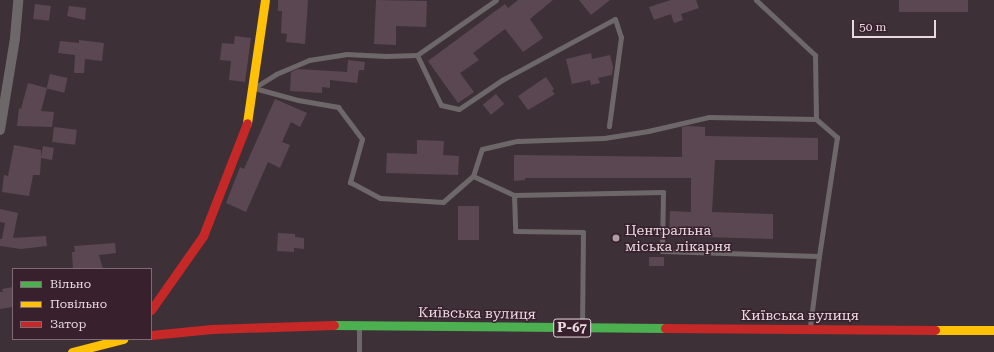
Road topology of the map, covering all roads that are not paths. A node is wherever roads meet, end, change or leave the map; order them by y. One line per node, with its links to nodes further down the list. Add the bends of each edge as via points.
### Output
1 (18, 0): 9 (street, via 15,38)
2 (265, 0): 6 (main road)
3 (496, 0): 5 (lane)
4 (756, 0): 7 (lane, via 815,55)
5 (417, 55): 6 (lane, via 346,54 309,60 276,74); 8 (lane, via 441,105 459,108 502,80 615,19 621,38)
6 (253, 88): 10 (lane, via 338,107 362,139 350,182 380,198 443,202); 13 (main road, via 249,118 202,236)
7 (816, 119): 10 (lane, via 709,117 604,138 518,141 482,149); 12 (lane, via 837,137)
8 (609, 126)
9 (0, 130)
10 (473, 176): 11 (lane)
11 (514, 195): 12 (lane, via 663,192 662,251); 15 (lane, via 515,231 583,232)
12 (819, 256): 16 (lane)
13 (152, 309)
14 (359, 325): 15 (main road, Київська вулиця / Р-67); 18 (main road, Київська вулиця / Р-67, via 212,329); 21 (lane)
15 (582, 328): 16 (main road, Київська вулиця / Р-67)
16 (810, 328): 17 (main road, Київська вулиця / Р-67)
17 (994, 330)
18 (152, 335)
19 (119, 340): 20 (main road)
20 (72, 352)
21 (359, 352)

